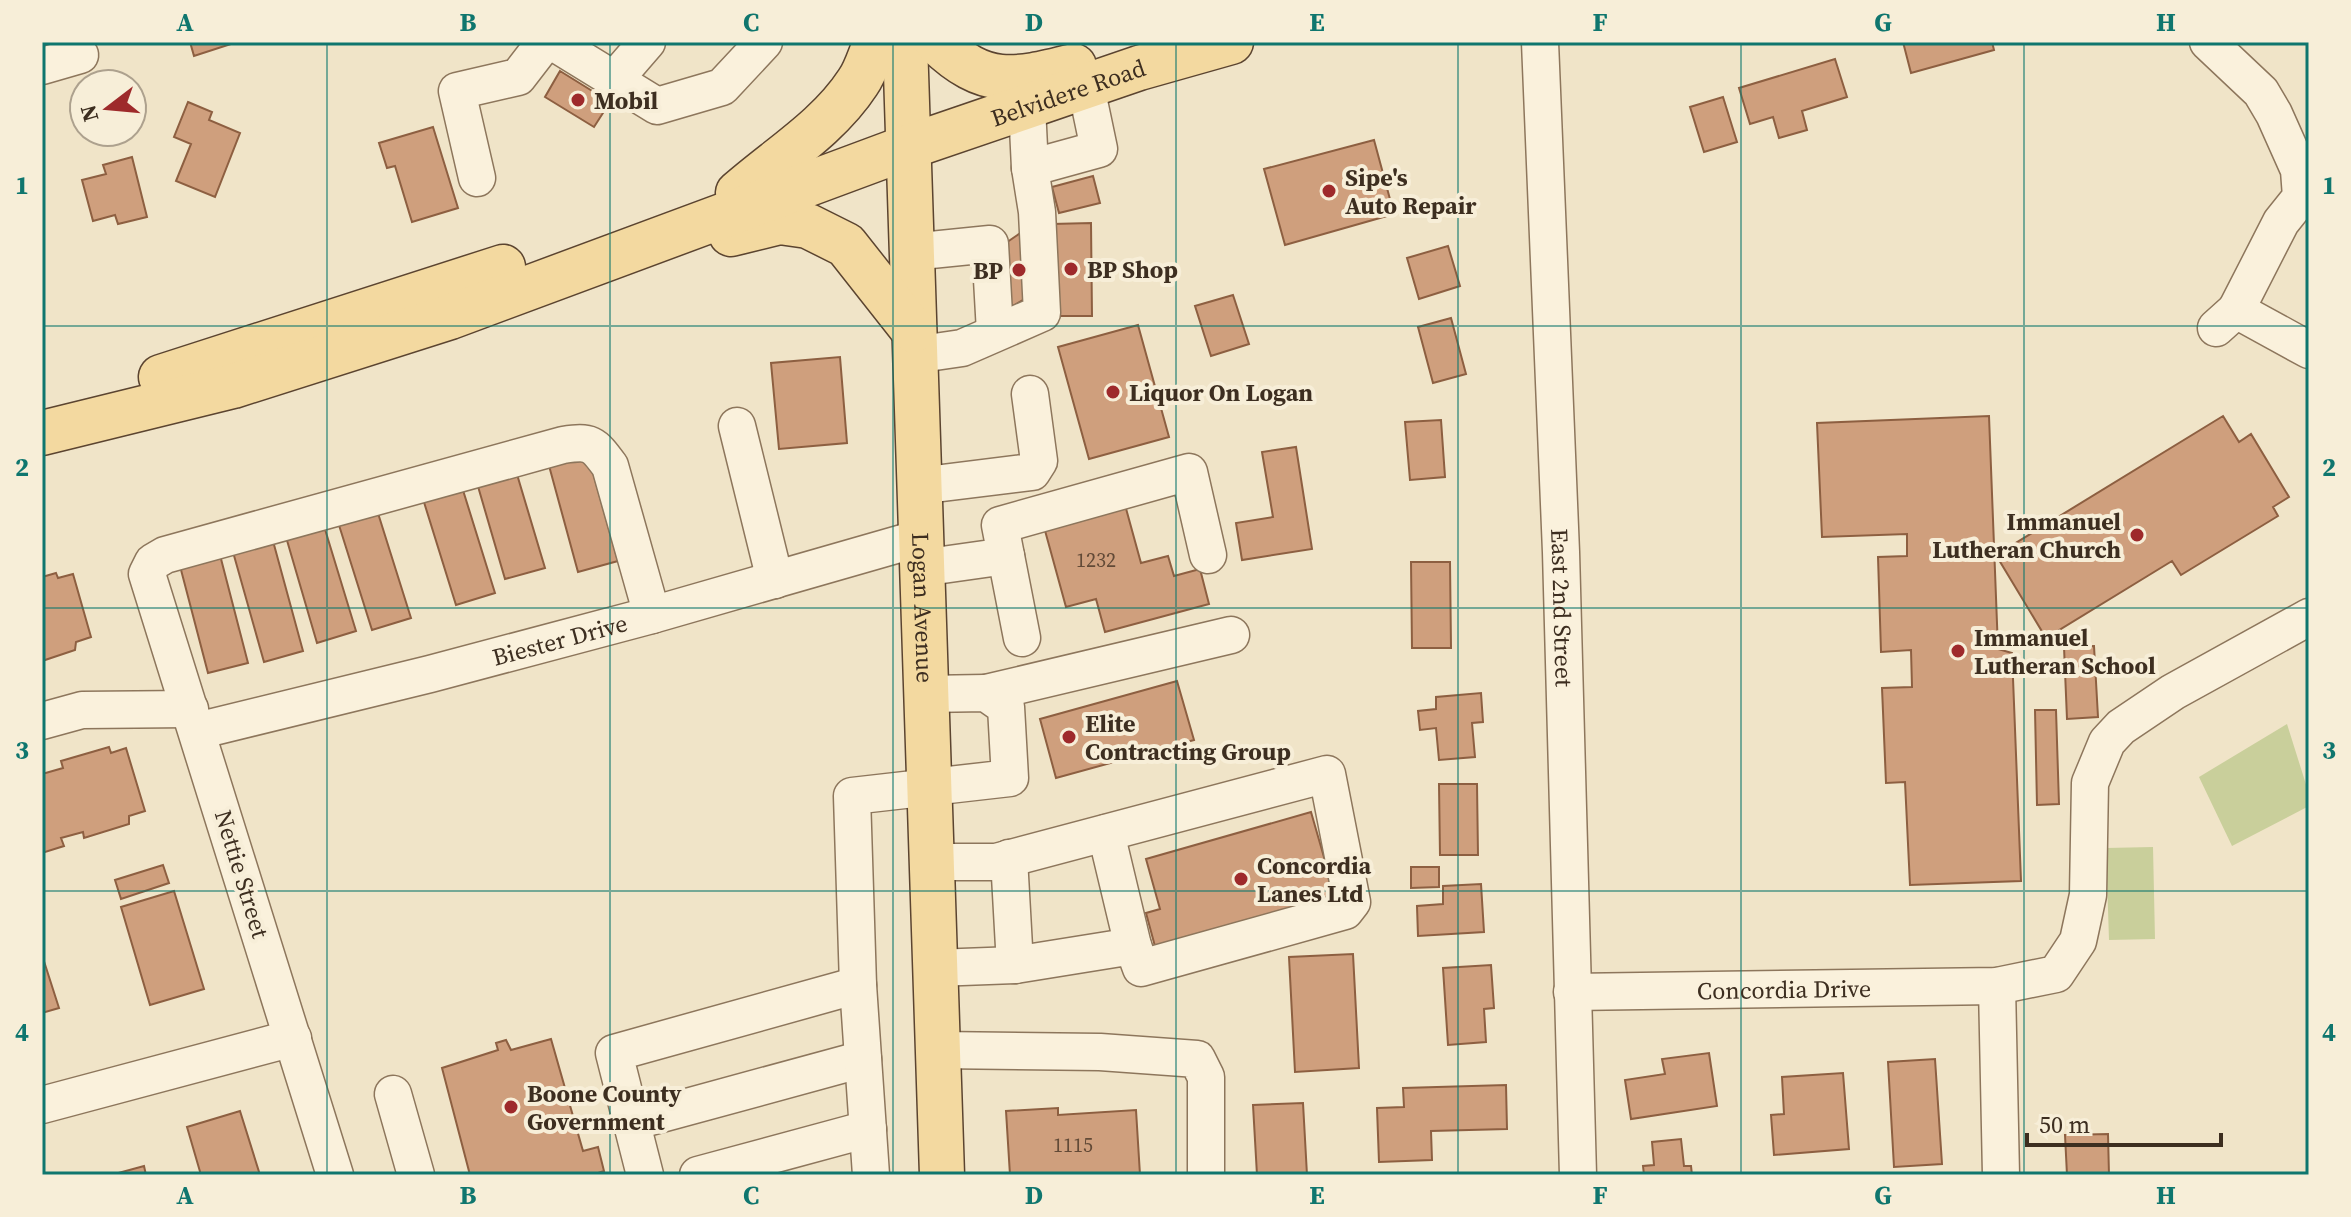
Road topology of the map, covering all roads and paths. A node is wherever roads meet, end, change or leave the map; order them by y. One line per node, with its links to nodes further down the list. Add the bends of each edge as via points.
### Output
1 (545, 42): 18 (street, via 518,77 457,91)
2 (553, 42): 13 (street)
3 (647, 42): 13 (street)
4 (764, 42): 13 (street, via 722,87 657,106)
5 (876, 42): 19 (main road, via 859,81 824,124)
6 (905, 42): 16 (main road, Logan Avenue)
7 (937, 42): 10 (main road, via 956,61 992,78 1028,77 1138,51)
8 (1540, 42): 54 (street, East 2nd Street)
9 (2208, 42): 20 (street, via 2261,92 2299,170)
10 (1218, 46): 14 (main road, Belvidere Road)
11 (80, 55): 12 (street)
12 (42, 66)
13 (615, 79)
14 (1086, 87): 15 (main road, Belvidere Road); 17 (street, via 1099,149)
15 (1027, 107): 16 (main road, Belvidere Road); 17 (street)
16 (908, 147): 19 (main road); 23 (main road); 24 (main road, Logan Avenue)
17 (1030, 168): 21 (street)
18 (477, 178)
19 (738, 193): 29 (main road)
20 (2305, 200): 27 (street, via 2281,222 2226,319)
21 (1037, 212): 22 (street, via 1009,220); 25 (street, via 1042,313)
22 (990, 244): 24 (street); 25 (street)
23 (634, 249): 26 (main road, via 685,246 780,222 808,226 846,245); 31 (main road, via 450,317 233,386)
24 (911, 252): 26 (main road, Logan Avenue)
25 (995, 332): 26 (street, via 962,348)
26 (914, 342): 32 (main road, Logan Avenue)
27 (2309, 350)
28 (1030, 394): 32 (street, via 1039,461 1032,472)
29 (42, 415)
30 (737, 426): 36 (street)
31 (42, 433)
32 (918, 486): 33 (main road, Logan Avenue)
33 (920, 553): 35 (street, Biester Drive); 36 (street, Biester Drive); 42 (main road, Logan Avenue)
34 (1208, 555): 35 (street, via 1189,472 1000,525)
35 (1006, 556): 40 (street)
36 (775, 580): 37 (street, Biester Drive)
37 (652, 615): 43 (street, Biester Drive, via 430,674); 43 (street, Nettie Street, via 610,466 595,445 563,445 153,562 147,574)
38 (2309, 617): 53 (street, Concordia Drive, via 2173,692 2107,742 2090,783 2088,895 2078,941 2056,974)
39 (1231, 635): 41 (street)
40 (1022, 638)
41 (986, 693): 42 (street); 45 (street, via 1006,707 1010,778)
42 (925, 694): 45 (main road, Logan Avenue)
43 (194, 720): 44 (street, Biester Drive, via 82,710); 55 (street, Nettie Street)
44 (42, 721)
45 (928, 788): 48 (main road, Logan Avenue); 52 (street, via 852,796)
46 (1106, 833): 47 (street); 49 (street); 49 (street, via 1327,774 1352,902 1345,911 1141,968)
47 (1009, 858): 48 (street); 50 (street)
48 (931, 862): 51 (main road, Logan Avenue)
49 (1133, 946): 50 (street)
50 (1015, 965): 51 (street)
51 (935, 968): 56 (main road, Logan Avenue)
52 (858, 985): 57 (street); 60 (street, via 614,1053)
53 (1997, 986): 54 (street, Concordia Drive); 70 (street)
54 (1572, 992): 69 (street, East 2nd Street)
55 (293, 1038): 59 (street); 62 (street, Nettie Street)
56 (938, 1050): 67 (main road, Logan Avenue); 68 (street, via 1197,1059 1206,1077)
57 (863, 1059): 60 (street); 61 (street)
58 (393, 1094): 63 (street)
59 (42, 1105)
60 (632, 1122): 64 (street)
61 (868, 1129): 65 (street); 66 (street)
62 (335, 1175)
63 (416, 1175)
64 (645, 1175)
65 (698, 1175)
66 (871, 1175)
67 (942, 1175)
68 (1206, 1175)
69 (1578, 1175)
70 (2001, 1175)

